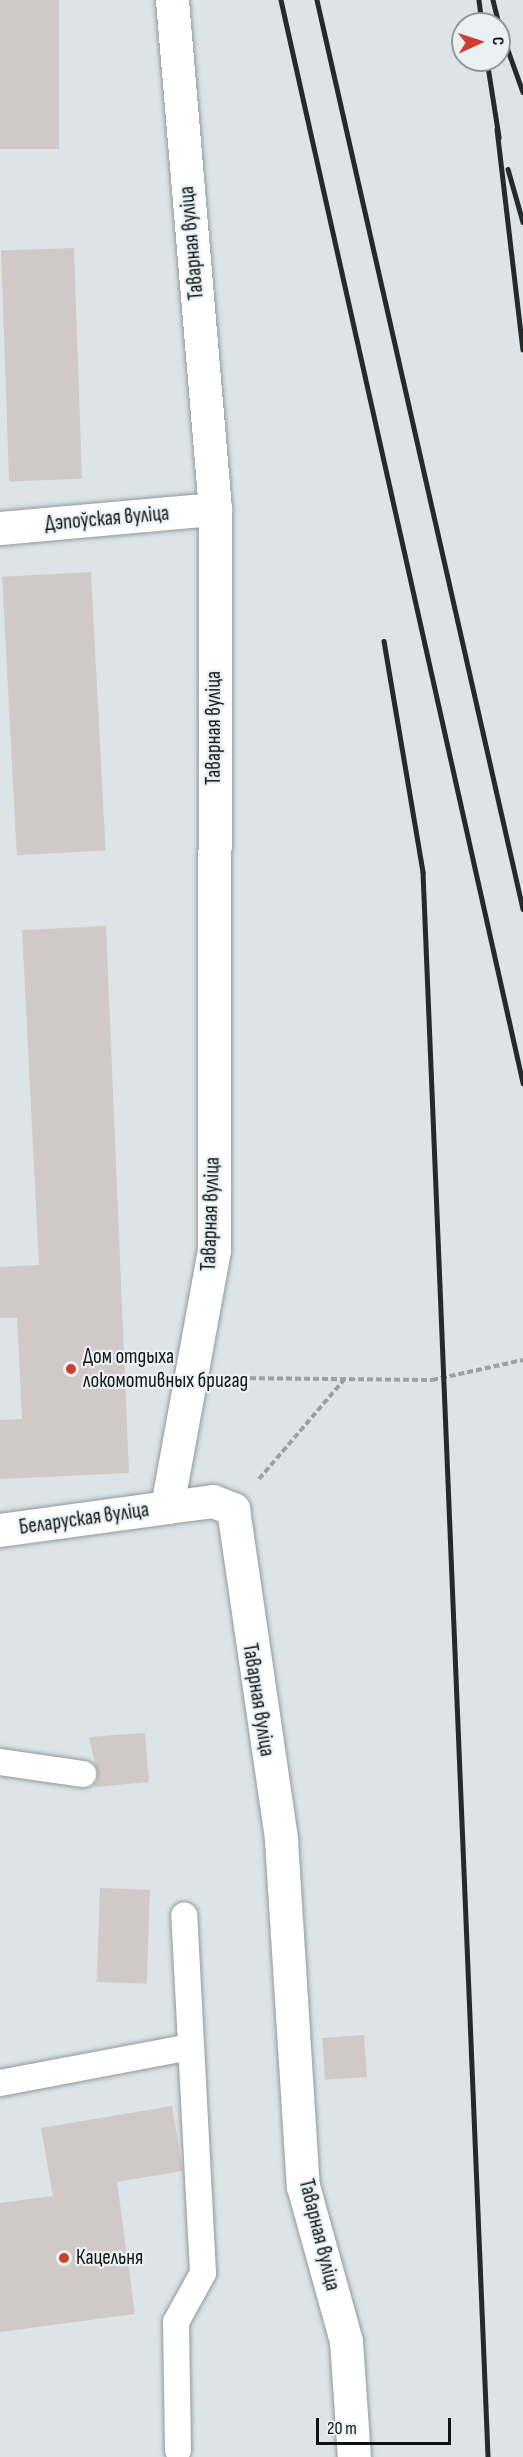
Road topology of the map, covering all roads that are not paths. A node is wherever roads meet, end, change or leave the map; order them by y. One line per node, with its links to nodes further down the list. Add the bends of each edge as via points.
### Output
1 (172, 0): 2 (street, Таварная вуліца)
2 (214, 509): 3 (street, Дэпоўская вуліца); 4 (street, Таварная вуліца, via 214,1250)
3 (0, 528)
4 (167, 1508): 5 (street, Беларуская вуліца); 12 (street, Таварная вуліца, via 213,1502 233,1509 280,1840 303,2186 346,2341)
5 (0, 1530)
6 (0, 1762): 7 (lane)
7 (83, 1774)
8 (184, 1916): 9 (lane)
9 (191, 2047): 10 (lane); 11 (lane, via 203,2273 176,2322)
10 (0, 2083)
11 (178, 2450)
12 (354, 2457)

